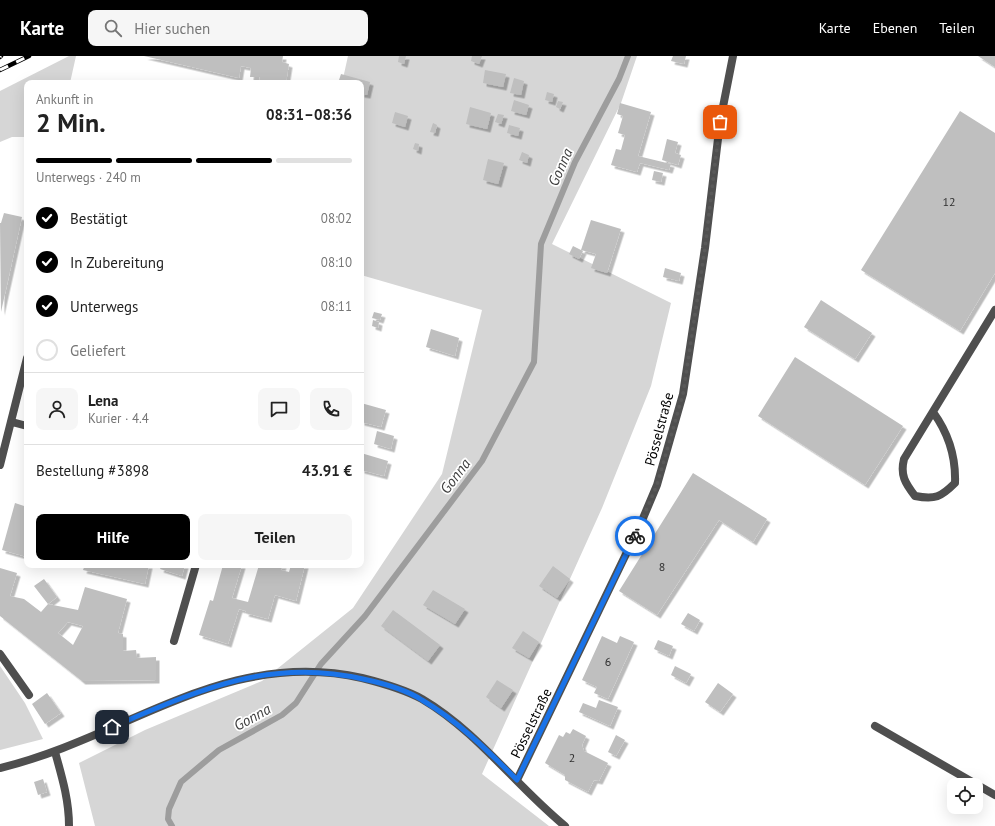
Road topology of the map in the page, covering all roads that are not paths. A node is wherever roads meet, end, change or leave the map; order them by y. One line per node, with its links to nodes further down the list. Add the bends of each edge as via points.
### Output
1 (733, 56): 15 (street, Pösselstraße, via 720,122 705,248 683,394 657,485)
2 (995, 310): 4 (street)
3 (24, 371): 5 (street)
4 (933, 412): 4 (street, via 944,426 956,466 955,482 934,499 915,496 907,486 901,470 904,459)
5 (12, 422): 6 (street); 7 (street)
6 (24, 425)
7 (0, 465)
8 (195, 568): 9 (street)
9 (174, 641)
10 (0, 654): 11 (street)
11 (29, 696)
12 (875, 726): 16 (street)
13 (55, 752): 14 (street); 15 (street, via 208,688 245,678 286,672 326,673 374,681 422,699 476,741); 17 (street, via 69,810)
14 (0, 768)
15 (517, 780): 18 (street)
16 (995, 795)
17 (69, 826)
18 (565, 826)

